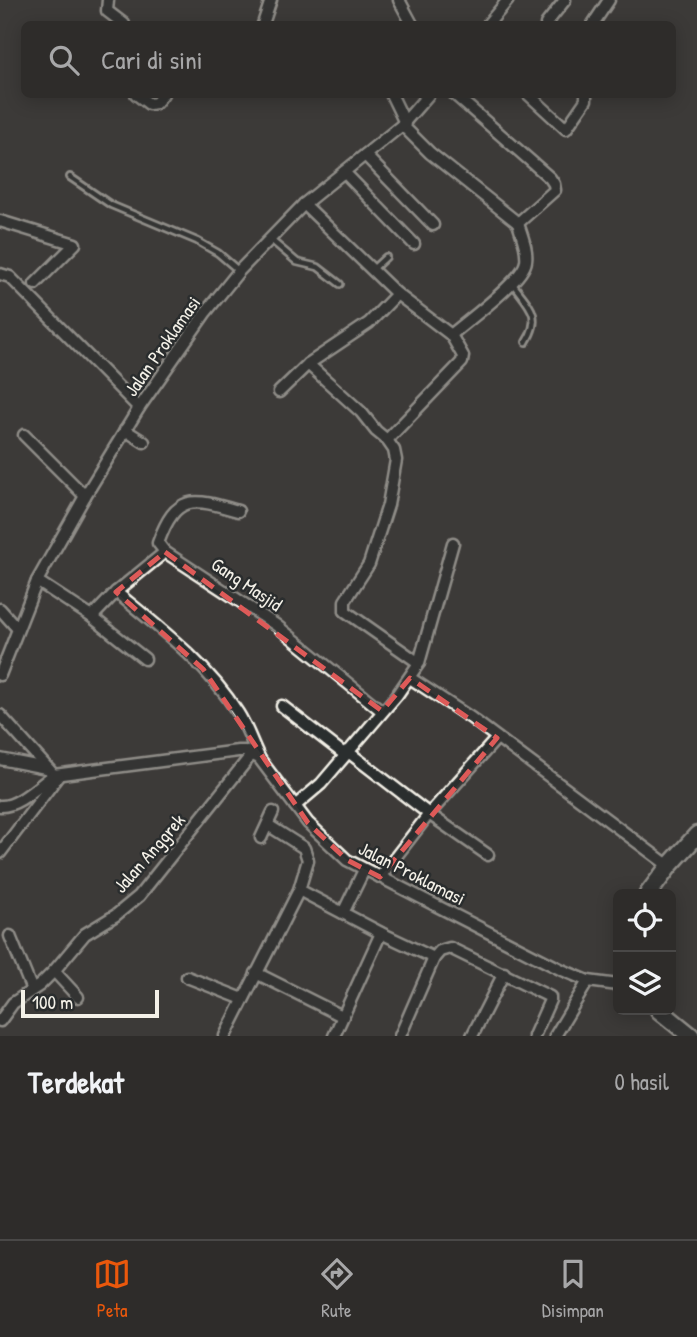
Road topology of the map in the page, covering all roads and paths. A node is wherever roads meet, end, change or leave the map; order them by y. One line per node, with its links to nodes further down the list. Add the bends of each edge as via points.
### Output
1 (108, 0): 7 (street, via 107,11)
2 (271, 0): 8 (street)
3 (399, 0): 9 (street)
4 (508, 0): 10 (street)
5 (565, 0): 11 (street)
6 (609, 0): 12 (street)
7 (120, 21)
8 (264, 21)
9 (410, 21)
10 (490, 21)
11 (548, 21)
12 (595, 21)
13 (141, 98): 14 (street, via 149,104)
14 (160, 98)
15 (393, 98): 20 (street)
16 (426, 98): 20 (street, Jalan Proklamasi)
17 (458, 98): 26 (street, via 554,184 555,190)
18 (532, 98): 19 (street, via 566,129)
19 (586, 98)
20 (403, 124): 21 (street, Jalan Proklamasi); 26 (street, via 430,153)
21 (365, 155): 22 (street, Jalan Proklamasi); 27 (street)
22 (344, 172): 24 (street, Jalan Proklamasi); 29 (street)
23 (70, 177): 32 (lane, via 111,205 197,241)
24 (304, 204): 28 (street, Jalan Proklamasi); 31 (street)
25 (0, 221): 35 (street, via 75,244)
26 (518, 223): 34 (street, via 527,257)
27 (433, 225)
28 (270, 239): 32 (street, Jalan Proklamasi); 36 (lane, via 297,262 318,267)
29 (414, 244)
30 (386, 257): 31 (lane)
31 (372, 270): 37 (street)
32 (239, 271): 43 (street, Jalan Proklamasi)
33 (5, 275): 35 (street); 38 (street)
34 (513, 283): 39 (street); 40 (lane, via 534,313 533,330)
35 (35, 284): 38 (street)
36 (340, 284)
37 (397, 294): 39 (street); 41 (street, via 369,323)
38 (30, 298): 43 (street)
39 (450, 335): 46 (street, via 462,362)
40 (526, 342)
41 (308, 364): 42 (street); 46 (street)
42 (279, 392)
43 (139, 408): 44 (street, Jalan Proklamasi)
44 (125, 430): 47 (street); 48 (street, Jalan Proklamasi)
45 (24, 435): 48 (street)
46 (387, 440): 58 (street, via 397,460 388,505 369,564 344,606 351,617)
47 (144, 442)
48 (85, 495): 52 (street, Jalan Proklamasi)
49 (238, 511): 51 (street, via 193,502 178,507 159,540)
50 (453, 543): 58 (street)
51 (165, 552): 53 (street); 62 (street, Gang Masjid, via 276,625)
52 (37, 581): 55 (street); 56 (street, Jalan Proklamasi)
53 (116, 592): 55 (street); 66 (street, Jalan Proklamasi, via 203,669 240,716)
54 (0, 609): 56 (street)
55 (92, 617): 57 (street)
56 (17, 628): 59 (street, Jalan Proklamasi)
57 (145, 659)
58 (419, 663): 60 (street)
59 (0, 675)
60 (410, 678): 62 (street); 64 (street)
61 (282, 706): 65 (street)
62 (382, 711): 65 (street)
63 (0, 715): 68 (street)
64 (497, 738): 72 (street); 78 (street)
65 (345, 752): 70 (street); 72 (street)
66 (256, 756): 68 (street, via 238,751); 70 (street, Jalan Proklamasi); 87 (street, Jalan Anggrek, via 139,896 85,934)
67 (0, 759): 68 (street)
68 (53, 773): 69 (street, via 16,802); 76 (street)
69 (0, 806)
70 (295, 806): 79 (street, Jalan Proklamasi, via 346,860)
71 (272, 813): 73 (street)
72 (429, 814): 77 (street); 80 (street)
73 (268, 825): 74 (street); 82 (street, via 308,853)
74 (261, 838)
75 (696, 839): 78 (highway)
76 (0, 853)
77 (488, 855)
78 (669, 866): 81 (highway)
79 (364, 870): 80 (street, Jalan Proklamasi); 83 (street)
80 (380, 877): 91 (street, Jalan Proklamasi)
81 (652, 889)
82 (299, 890): 83 (street); 88 (street)
83 (343, 913): 84 (street)
84 (381, 933): 86 (street); 97 (street)
85 (10, 936): 93 (street)
86 (433, 958): 89 (street, via 450,948); 102 (street)
87 (54, 971): 93 (street, Jalan Anggrek); 94 (street)
88 (256, 973): 95 (street); 97 (street)
89 (504, 973): 99 (street); 103 (street, via 550,997)
90 (187, 977): 95 (street)
91 (588, 981): 92 (street, Jalan Proklamasi); 104 (street)
92 (613, 984)
93 (32, 990): 98 (street, Jalan Anggrek, via 13,1003)
94 (78, 997)
95 (243, 999): 100 (street)
96 (665, 1015): 105 (highway)
97 (342, 1016): 101 (street)
98 (0, 1021)
99 (476, 1035)
100 (225, 1036)
101 (334, 1036)
102 (400, 1036)
103 (534, 1036)
104 (555, 1036)
105 (691, 1036)

